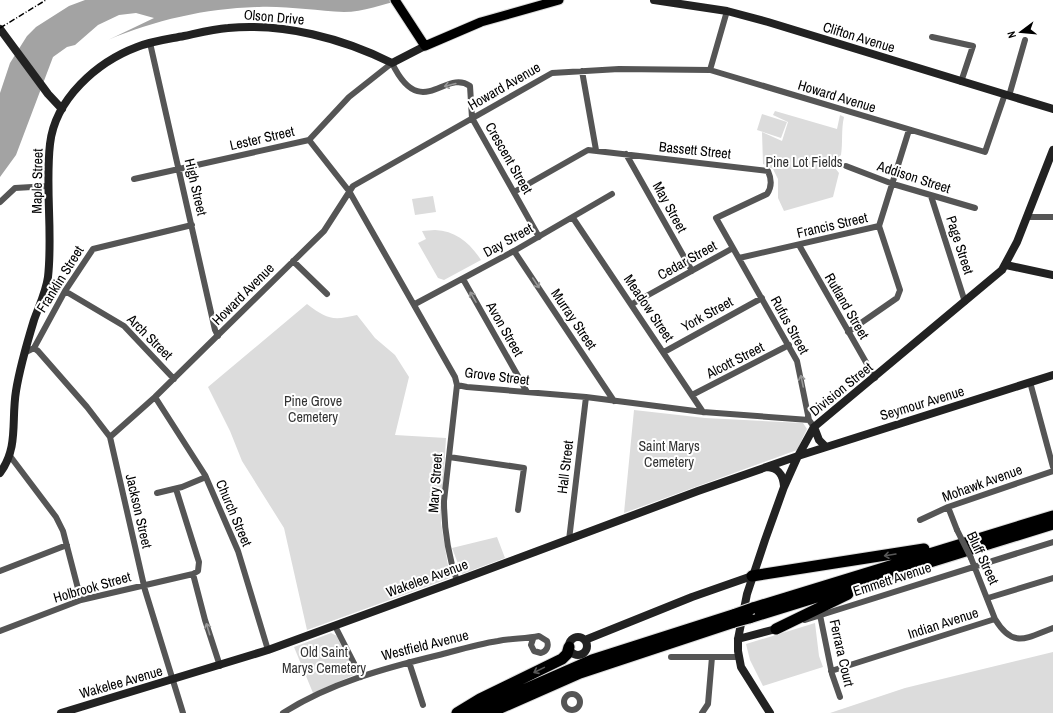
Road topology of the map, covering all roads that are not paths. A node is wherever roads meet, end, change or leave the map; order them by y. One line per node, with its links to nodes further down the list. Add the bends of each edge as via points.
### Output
1 (395, 0): 9 (main road)
2 (559, 0): 9 (main road, via 481,22)
3 (654, 0): 4 (main road, Clifton Avenue)
4 (726, 11): 11 (street); 13 (main road, Clifton Avenue)
5 (0, 29): 15 (main road)
6 (932, 37): 13 (street, via 973,46)
7 (1025, 40): 14 (street)
8 (150, 43): 10 (main road, Olson Drive, via 226,28 284,28 340,42); 15 (main road, Olson Drive, via 123,53 101,66 76,90); 24 (street, High Street)
9 (425, 46): 10 (main road)
10 (392, 63): 17 (street, Crescent Street, one-way to 10, via 471,89 467,84 456,83 415,91 404,84); 19 (street, Lester Street, via 349,97)
11 (710, 70): 12 (street, Howard Avenue); 18 (street, Howard Avenue)
12 (582, 71): 17 (street, Howard Avenue, via 552,73); 20 (street)
13 (961, 82): 14 (main road, Clifton Avenue)
14 (1007, 95): 16 (main road, Clifton Avenue); 18 (street, Howard Avenue, via 985,152)
15 (62, 109): 27 (main road, Maple Street, via 50,143)
16 (1053, 109)
17 (472, 118): 28 (street, Howard Avenue, via 353,186); 29 (street, Crescent Street)
18 (909, 130): 26 (street, Francis Street)
19 (309, 140): 24 (street, Lester Street); 28 (street, Grove Street)
20 (596, 150): 22 (street, Bassett Street); 29 (street, Bassett Street, via 588,150)
21 (1053, 150): 34 (main road, Division Street)
22 (626, 154): 41 (street, Bassett Street, via 768,171 771,188 767,194 716,218); 46 (street, May Street)
23 (846, 166): 26 (street, Addison Street)
24 (180, 169): 25 (street, Lester Street); 37 (street, High Street)
25 (134, 179)
26 (893, 184): 31 (street, Addison Street); 38 (street, Francis Street)
27 (49, 186): 32 (street, via 15,188); 60 (main road, Maple Street, via 47,280)
28 (349, 191): 44 (street, Howard Avenue, via 324,231); 53 (street, Grove Street)
29 (514, 192): 39 (street, Crescent Street)
30 (612, 194): 36 (street, Day Street)
31 (931, 196): 33 (street, Addison Street); 52 (street, Page Street)
32 (0, 202)
33 (976, 208)
34 (1028, 217): 35 (street); 45 (main road, Division Street)
35 (1053, 217)
36 (572, 218): 39 (street, Day Street); 54 (street, Meadow Street)
37 (192, 225): 49 (street, Franklin Street, via 96,247 89,253); 56 (street, High Street)
38 (879, 226): 40 (street, Francis Street); 55 (street, via 899,294 897,298)
39 (539, 237): 42 (street, Day Street)
40 (799, 245): 43 (street, Francis Street); 55 (street, Rutland Street)
41 (733, 248): 43 (street, Rufus Street); 46 (street, Cedar Street)
42 (514, 251): 48 (street, Day Street); 70 (street, Murray Street, one-way to 70)
43 (738, 258): 51 (street, Rufus Street)
44 (293, 261): 50 (street); 56 (street, Howard Avenue)
45 (1006, 265): 47 (main road); 52 (main road, Division Street)
46 (692, 271): 54 (street, Cedar Street)
47 (1053, 275)
48 (462, 279): 53 (street, Day Street); 66 (street, Avon Street, one-way to 48)
49 (65, 291): 58 (street, Franklin Street); 63 (street, Arch Street, via 124,326)
50 (327, 294)
51 (762, 298): 57 (street, Rufus Street); 59 (street, York Street)
52 (965, 302): 62 (main road, Division Street)
53 (414, 304): 65 (street, Grove Street)
54 (632, 304): 59 (street, Meadow Street)
55 (848, 332): 62 (street, Rutland Street)
56 (218, 336): 63 (street, Howard Avenue)
57 (790, 346): 67 (street, Alcott Street); 72 (street, Rufus Street, one-way to 57, via 798,361)
58 (34, 348): 60 (street); 74 (street, Jackson Street)
59 (664, 352): 67 (street, Meadow Street)
60 (24, 353): 76 (main road, via 16,392)
61 (1053, 375): 64 (main road, Seymour Avenue)
62 (875, 378): 73 (main road, Division Street)
63 (174, 379): 68 (street, Howard Avenue)
64 (1030, 382): 75 (main road, Seymour Avenue); 79 (street)
65 (457, 385): 66 (street, Grove Street); 78 (street, Mary Street)
66 (527, 392): 69 (street, Grove Street)
67 (692, 395): 71 (street, Meadow Street)
68 (155, 396): 74 (street, Howard Avenue); 83 (street, Church Street)
69 (586, 397): 70 (street, Grove Street); 93 (street, Hall Street)
70 (614, 401): 71 (street, Grove Street)
71 (703, 412): 72 (street, Grove Street)
72 (809, 420): 73 (street)
73 (814, 428): 75 (main road, via 817,438); 77 (main road, Division Street)
74 (110, 436): 103 (street, Jackson Street)
75 (826, 447): 77 (main road, Seymour Avenue)
76 (10, 456): 82 (main road); 95 (street, via 54,512)
77 (798, 456): 80 (main road, Wakelee Avenue); 84 (main road, Division Street)
78 (449, 457): 88 (street, via 524,468); 102 (street, Mary Street, via 444,520 446,539)
79 (1053, 467)
80 (764, 468): 84 (main road, via 772,468 780,473); 93 (main road, Wakelee Avenue)
81 (1053, 471): 87 (street, Mohawk Avenue)
82 (0, 473)
83 (206, 477): 85 (street); 118 (street, Church Street, via 238,551)
84 (784, 487): 100 (main road, Division Street)
85 (176, 489): 86 (street); 99 (street, via 199,562 199,569)
86 (157, 493)
87 (948, 508): 90 (street, Mohawk Avenue); 97 (street, Bluff Street, bridge)
88 (518, 510)
89 (1053, 516): 92 (highway)
90 (920, 520)
91 (1053, 524): 96 (highway)
92 (984, 537): 100 (highway, one-way to 100, via 927,549); 106 (highway)
93 (569, 540): 102 (main road, Wakelee Avenue)
94 (1053, 542): 97 (street, Emmett Avenue)
95 (67, 545): 98 (street); 105 (street)
96 (946, 557): 106 (highway); 112 (highway, via 904,576 837,598)
97 (975, 566): 104 (street, Bluff Street); 107 (street, Emmett Avenue)
98 (0, 570)
99 (193, 574): 103 (street, Holbrook Street); 123 (street, one-way to 99)
100 (752, 576): 115 (main road, Division Street); 116 (main road)
101 (1053, 578): 104 (street)
102 (457, 581): 110 (main road, Wakelee Avenue)
103 (144, 584): 105 (street, Holbrook Street); 126 (street, Jackson Street)
104 (988, 598): 109 (street, Bluff Street)
105 (81, 600): 113 (street, Holbrook Street)
106 (751, 613): 108 (highway, bridge)
107 (820, 615): 112 (street, Emmett Avenue); 124 (street, Ferrara Court)
108 (735, 618): 133 (highway, via 592,660); 134 (highway, via 580,673)
109 (995, 619): 111 (street, Indian Avenue, via 1002,631 1013,639 1023,639); 124 (street, Indian Avenue)
110 (335, 626): 118 (main road, Wakelee Avenue); 125 (street)
111 (1053, 628)
112 (776, 629): 115 (main road, Emmett Avenue)
113 (0, 631)
114 (533, 639): 122 (street, Westfield Avenue, via 497,641)
115 (738, 639): 121 (main road, Division Street)
116 (585, 640): 117 (main road, via 575,637); 117 (main road, via 587,647 582,654 574,654)
117 (569, 647): 132 (highway, one-way to 132, via 562,659)
118 (268, 650): 123 (main road, Wakelee Avenue)
119 (671, 657): 120 (street)
120 (712, 657): 121 (street); 135 (street, via 708,704)
121 (739, 657): 136 (main road, Division Street, via 746,677)
122 (409, 662): 125 (street, Westfield Avenue); 128 (street)
123 (220, 666): 126 (main road, Wakelee Avenue)
124 (831, 671): 127 (street, Ferrara Court)
125 (361, 677): 131 (street, Westfield Avenue, via 308,699)
126 (172, 680): 129 (main road, Wakelee Avenue); 130 (street, Jackson Street)
127 (840, 697)
128 (423, 704)
129 (61, 713)
130 (184, 713)
131 (283, 713)
132 (457, 713)
133 (471, 713)
134 (489, 713)
135 (702, 713)
136 (770, 713)

